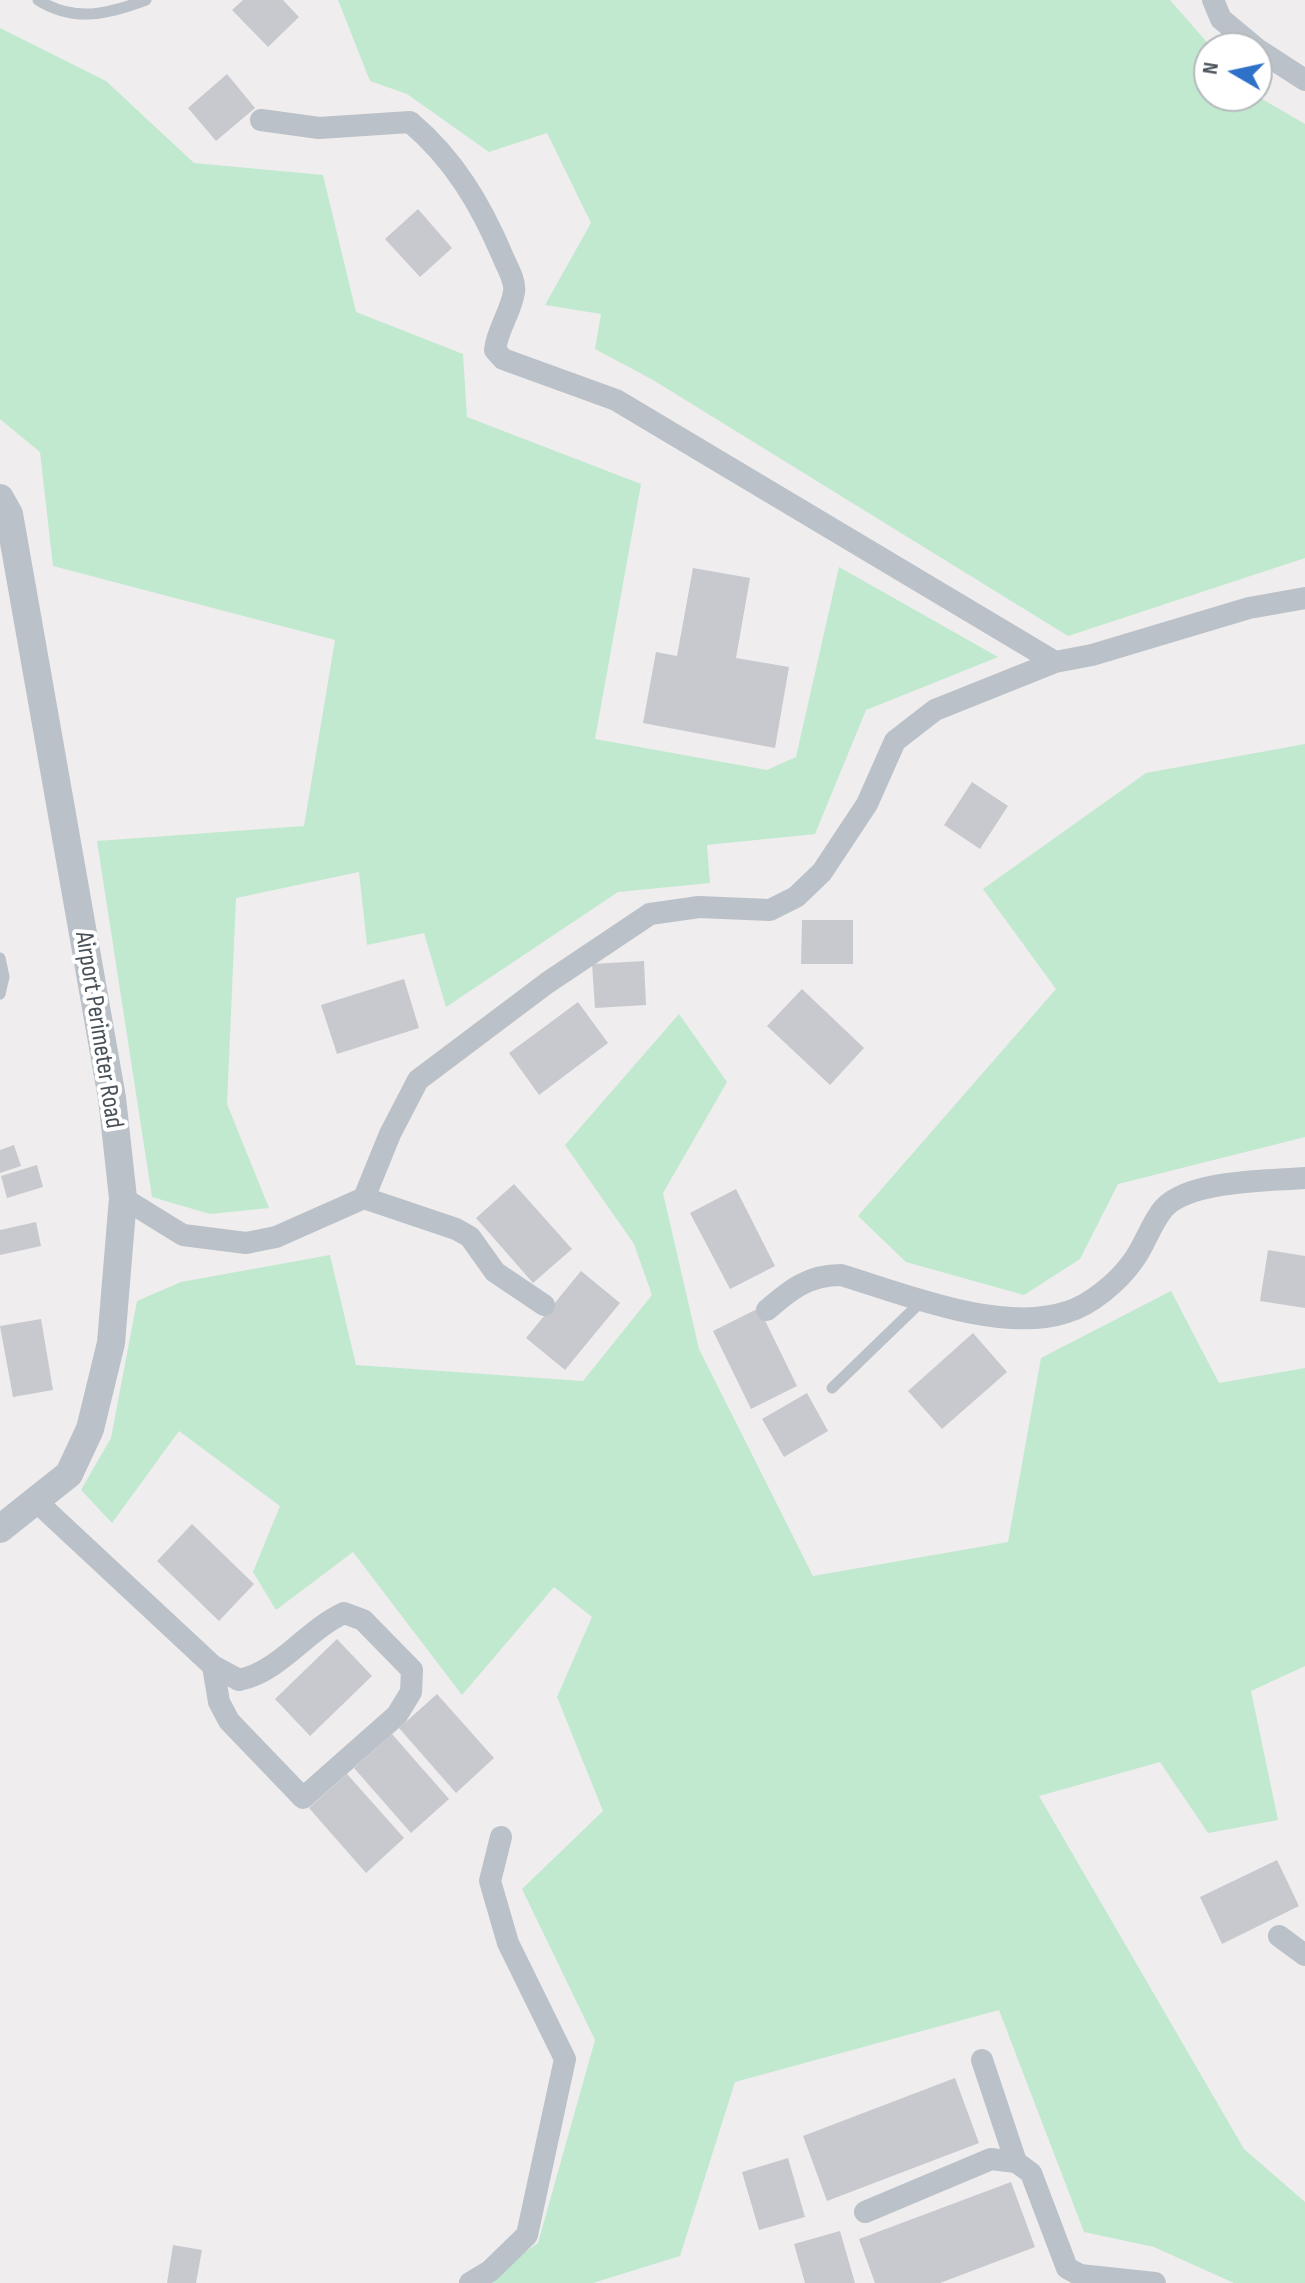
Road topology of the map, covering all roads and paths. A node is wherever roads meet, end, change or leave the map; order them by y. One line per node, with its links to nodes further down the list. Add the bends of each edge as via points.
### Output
1 (38, 0): 2 (lane, via 91,16)
2 (146, 0)
3 (1213, 0): 4 (street, via 1221,19)
4 (1237, 32)
5 (1273, 59): 6 (street)
6 (1305, 80)
7 (261, 120): 10 (street, via 319,128 410,122 458,171 509,270 514,293 495,350 503,359 616,400)
8 (0, 498): 14 (street, Airport Perimeter Road, via 9,514 112,1098)
9 (1305, 598): 10 (street, via 1249,608)
10 (1055, 662): 15 (street, via 935,710 906,730 895,741 867,804 822,872 796,897 770,910 699,907 650,914 418,1080)
11 (0, 958): 12 (lane)
12 (0, 994)
13 (1305, 1178): 16 (street, via 1234,1183 1181,1197 1165,1207 1133,1262 1101,1293 1067,1312 1022,1319)
14 (123, 1198): 15 (street, via 183,1235 246,1243 276,1237); 20 (street, Airport Perimeter Road, via 111,1343 90,1429 69,1474)
15 (364, 1198): 17 (street, via 470,1237 495,1272)
16 (923, 1300): 18 (street, via 841,1275 819,1275 791,1289); 19 (lane)
17 (544, 1305)
18 (767, 1310)
19 (832, 1388)
20 (37, 1502): 21 (street, Airport Perimeter Road); 22 (street)
21 (0, 1529)
22 (213, 1666): 22 (street, via 219,1702 229,1721 303,1798 397,1715 411,1692 412,1670 363,1620 344,1613 326,1621 261,1676 239,1680)
23 (501, 1837): 29 (street, via 490,1881 497,1906 508,1943 565,2059 527,2235)
24 (1279, 1936): 25 (street)
25 (1305, 1955)
26 (982, 2060): 27 (street)
27 (1016, 2162): 28 (street, via 991,2159); 30 (street, via 1031,2173 1067,2268 1080,2275)
28 (865, 2212)
29 (470, 2283)
30 (1155, 2283)

